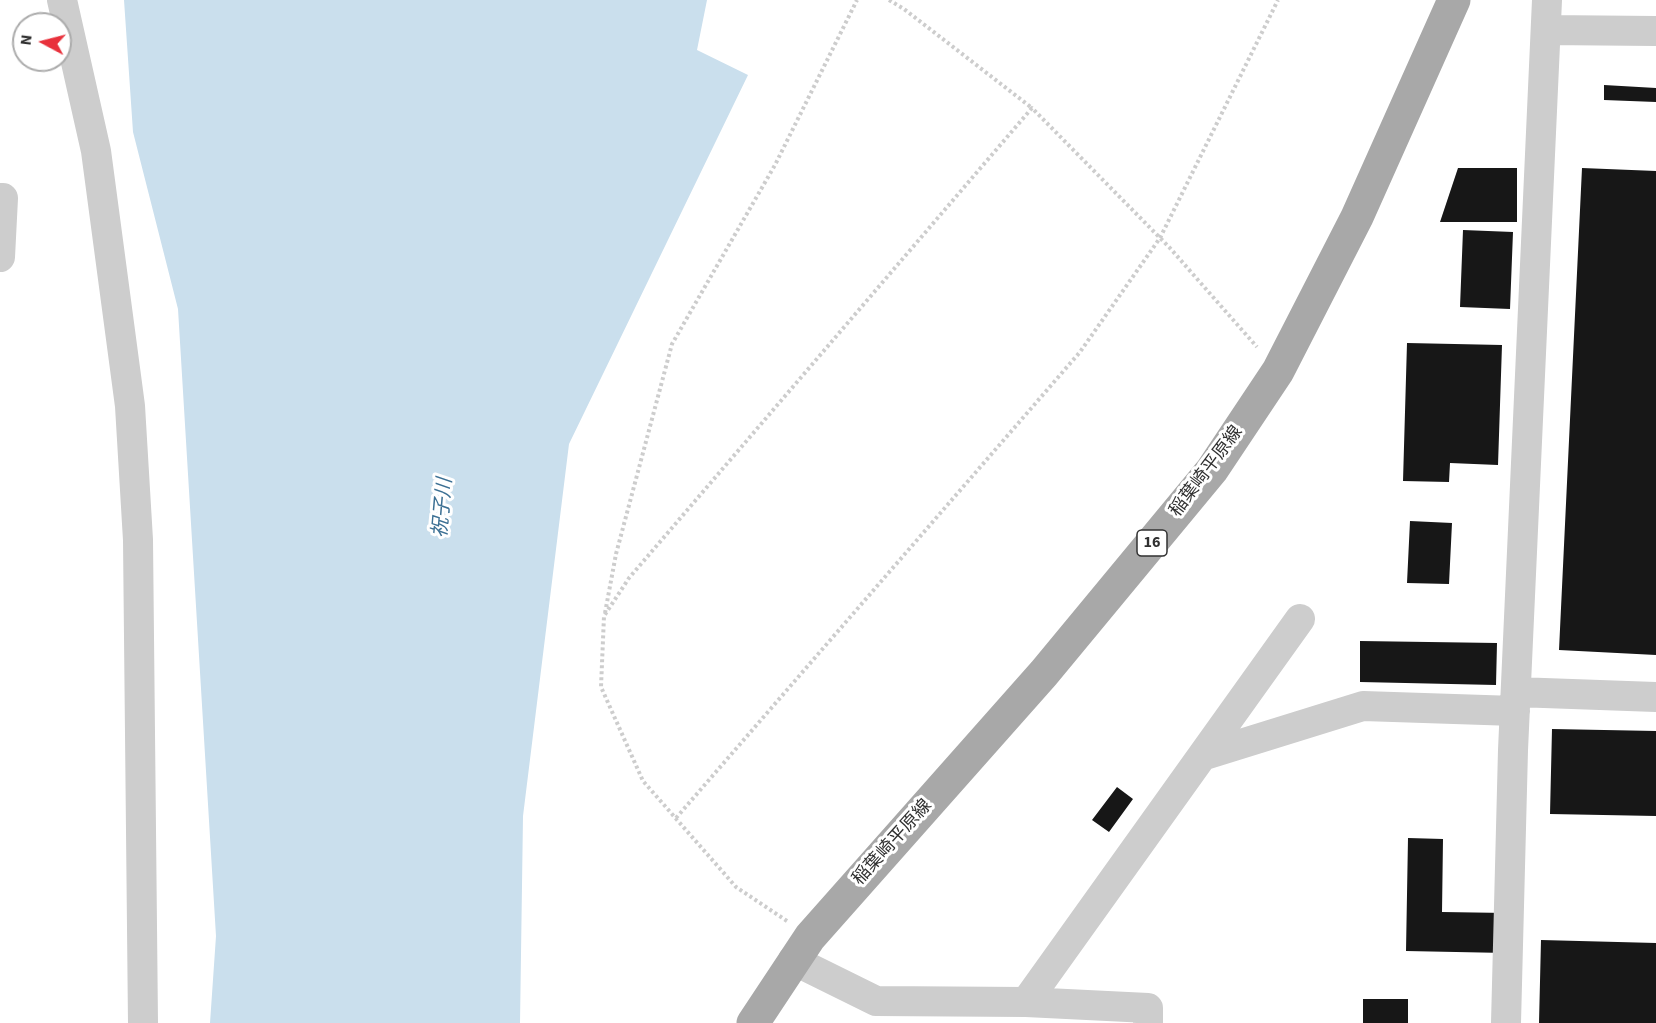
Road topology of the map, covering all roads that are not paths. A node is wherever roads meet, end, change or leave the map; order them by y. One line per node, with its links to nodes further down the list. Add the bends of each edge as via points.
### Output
1 (62, 0): 14 (street, via 96,150 130,406 138,540)
2 (1454, 0): 12 (main road, 稲葉崎平原線 / 16, via 1358,217 1278,371 1212,470 1044,673)
3 (1547, 0): 4 (street)
4 (1546, 30): 5 (street); 10 (street)
5 (1656, 31)
6 (0, 198): 7 (street)
7 (0, 257)
8 (1300, 620): 11 (street)
9 (1656, 697): 10 (street)
10 (1516, 702): 11 (street, via 1363,706); 17 (street)
11 (1202, 756): 13 (street)
12 (801, 948): 13 (street, via 876,1001); 15 (main road, 稲葉崎平原線 / 16)
13 (1026, 1002): 16 (street, via 1148,1008)
14 (143, 1023)
15 (753, 1023)
16 (1148, 1023)
17 (1506, 1023)

